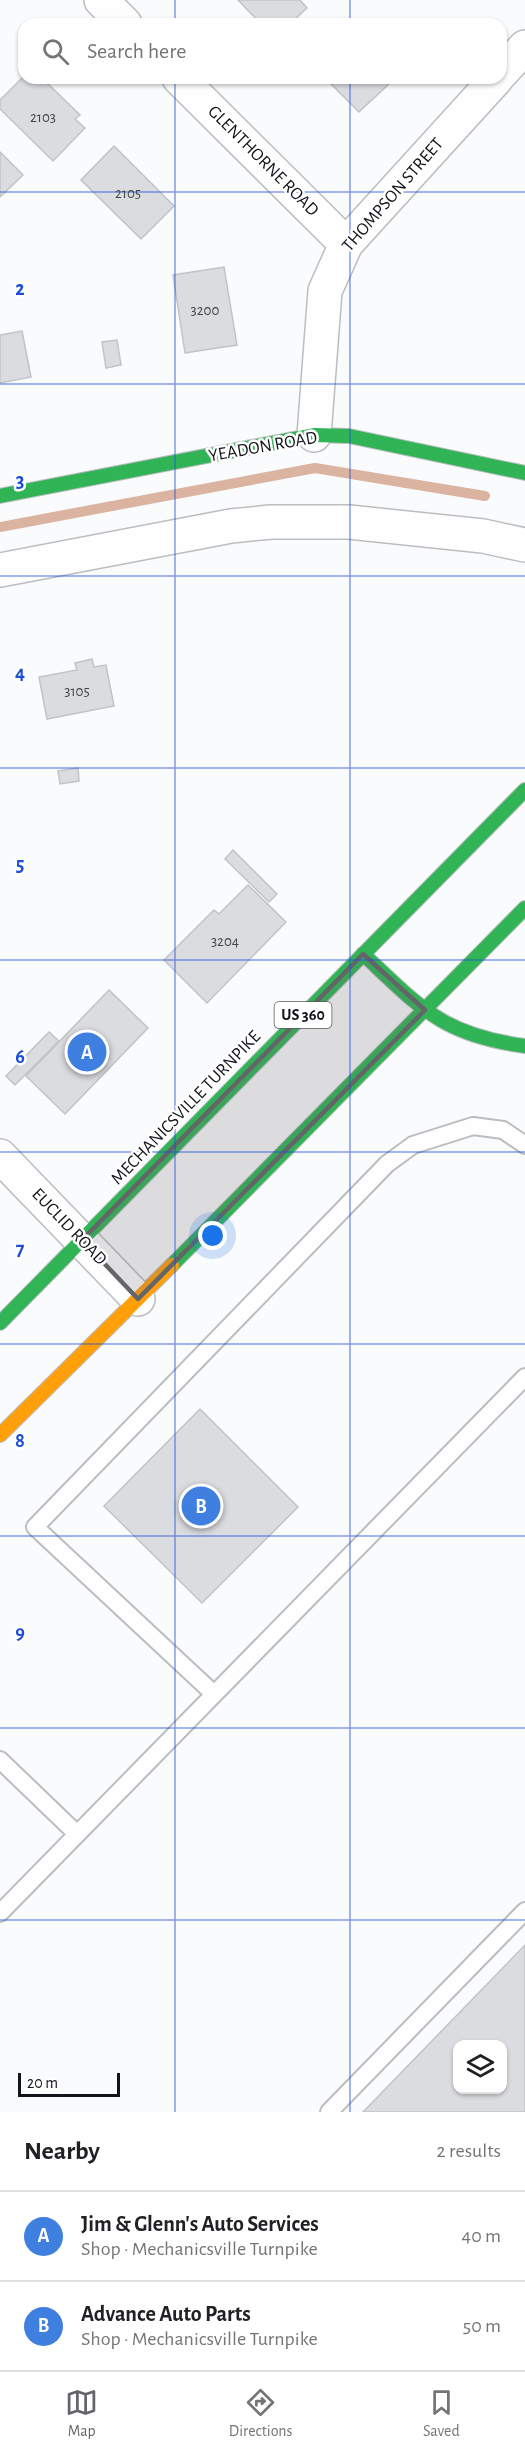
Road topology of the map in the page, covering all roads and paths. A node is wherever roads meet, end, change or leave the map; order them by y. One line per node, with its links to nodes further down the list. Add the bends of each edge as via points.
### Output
1 (101, 0): 2 (street)
2 (119, 18)
3 (525, 47): 4 (street)
4 (507, 66)
5 (185, 84): 7 (street, GLENTHORNE ROAD)
6 (492, 84): 7 (street, THOMPSON STREET)
7 (346, 244): 8 (street, THOMPSON STREET, via 325,291)
8 (314, 435): 9 (main road, YEADON ROAD, via 349,436); 10 (main road, YEADON ROAD)
9 (525, 473)
10 (0, 496)
11 (525, 545): 12 (street, via 349,522 271,522 231,526)
12 (0, 570)
13 (525, 790): 15 (main road, MECHANICSVILLE TURNPIKE / US 360)
14 (525, 908): 16 (main road)
15 (363, 954): 16 (main road); 20 (main road, MECHANICSVILLE TURNPIKE / US 360)
16 (425, 1010): 17 (main road, via 456,1030 492,1042); 21 (main road)
17 (525, 1046)
18 (525, 1145): 25 (lane, via 503,1130 474,1126 413,1144 387,1164 35,1527)
19 (0, 1156): 20 (street, EUCLID ROAD)
20 (82, 1240): 21 (street, EUCLID ROAD); 22 (main road, MECHANICSVILLE TURNPIKE / US 360)
21 (138, 1299): 24 (main road)
22 (0, 1323)
23 (525, 1377): 25 (lane)
24 (0, 1435)
25 (214, 1694): 27 (lane)
26 (0, 1760): 27 (lane)
27 (77, 1834): 29 (lane)
28 (525, 1911): 30 (lane)
29 (0, 1913)
30 (329, 2112)

